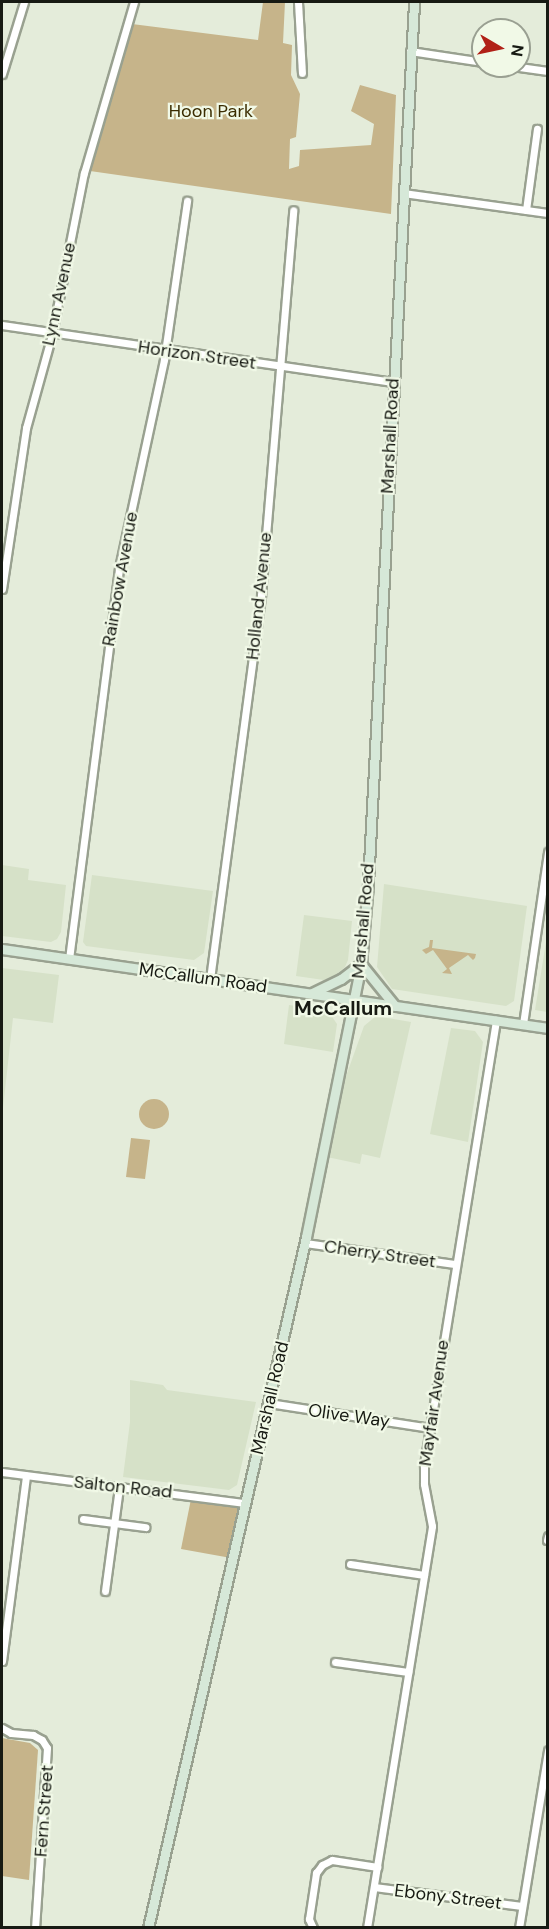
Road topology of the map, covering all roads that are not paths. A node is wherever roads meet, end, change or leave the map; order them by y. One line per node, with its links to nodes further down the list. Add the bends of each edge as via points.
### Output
1 (24, 2): 10 (street)
2 (134, 2): 18 (street, Lynn Avenue, via 84,174)
3 (298, 2): 9 (street)
4 (414, 2): 5 (main road, Marshall Road)
5 (410, 51): 6 (street); 12 (main road, Marshall Road)
6 (471, 60)
7 (531, 69): 8 (street)
8 (548, 71)
9 (302, 73)
10 (2, 74)
11 (537, 129): 15 (street)
12 (404, 193): 15 (street); 21 (main road, Marshall Road)
13 (187, 201): 19 (street, Rainbow Avenue)
14 (293, 210): 20 (street, Holland Avenue)
15 (526, 210): 16 (street)
16 (548, 213)
17 (2, 325): 18 (street, Horizon Street)
18 (52, 334): 19 (street, Horizon Street); 22 (street, Lynn Avenue, via 22,448)
19 (166, 350): 20 (street, Horizon Street); 25 (street, Rainbow Avenue, via 120,568)
20 (280, 367): 21 (street, Horizon Street); 27 (street, Holland Avenue, via 261,595)
21 (393, 382): 26 (main road, Marshall Road)
22 (2, 589)
23 (548, 852): 32 (street)
24 (2, 949): 25 (main road, McCallum Road)
25 (69, 959): 27 (main road, McCallum Road)
26 (361, 964): 28 (main road); 29 (main road, Marshall Road); 30 (main road)
27 (210, 980): 28 (main road, McCallum Road)
28 (312, 993): 29 (main road, McCallum Road)
29 (355, 1000): 30 (main road, McCallum Road); 34 (main road, Marshall Road)
30 (395, 1006): 31 (main road, McCallum Road)
31 (496, 1020): 32 (main road, McCallum Road); 35 (street, Mayfair Avenue)
32 (523, 1024): 33 (main road, McCallum Road)
33 (548, 1028)
34 (304, 1243): 35 (street, Cherry Street); 36 (main road, Marshall Road)
35 (455, 1264): 37 (street, Mayfair Avenue)
36 (269, 1403): 37 (street, Olive Way); 41 (main road, Marshall Road)
37 (430, 1428): 46 (street, Mayfair Avenue, via 423,1474 432,1526)
38 (2, 1472): 39 (street, Salton Road)
39 (26, 1476): 40 (street, Salton Road); 48 (street)
40 (119, 1487): 41 (street, Salton Road); 43 (street)
41 (245, 1503): 58 (main road, Marshall Road)
42 (82, 1519): 43 (street)
43 (114, 1523): 44 (street); 47 (street)
44 (145, 1527)
45 (350, 1564): 46 (street)
46 (424, 1575): 50 (street, Mayfair Avenue)
47 (105, 1591)
48 (2, 1661)
49 (335, 1662): 50 (street)
50 (408, 1672): 54 (street, Mayfair Avenue)
51 (2, 1728): 57 (street, Fern Street, via 33,1735 47,1748)
52 (548, 1750): 53 (street)
53 (546, 1762): 56 (street)
54 (377, 1867): 55 (street, Mayfair Avenue); 59 (street, via 332,1860 322,1865 316,1873 309,1919)
55 (374, 1887): 56 (street, Ebony Street); 60 (street, Mayfair Avenue)
56 (522, 1906): 61 (street)
57 (35, 1928)
58 (148, 1928)
59 (313, 1928)
60 (367, 1928)
61 (519, 1928)

